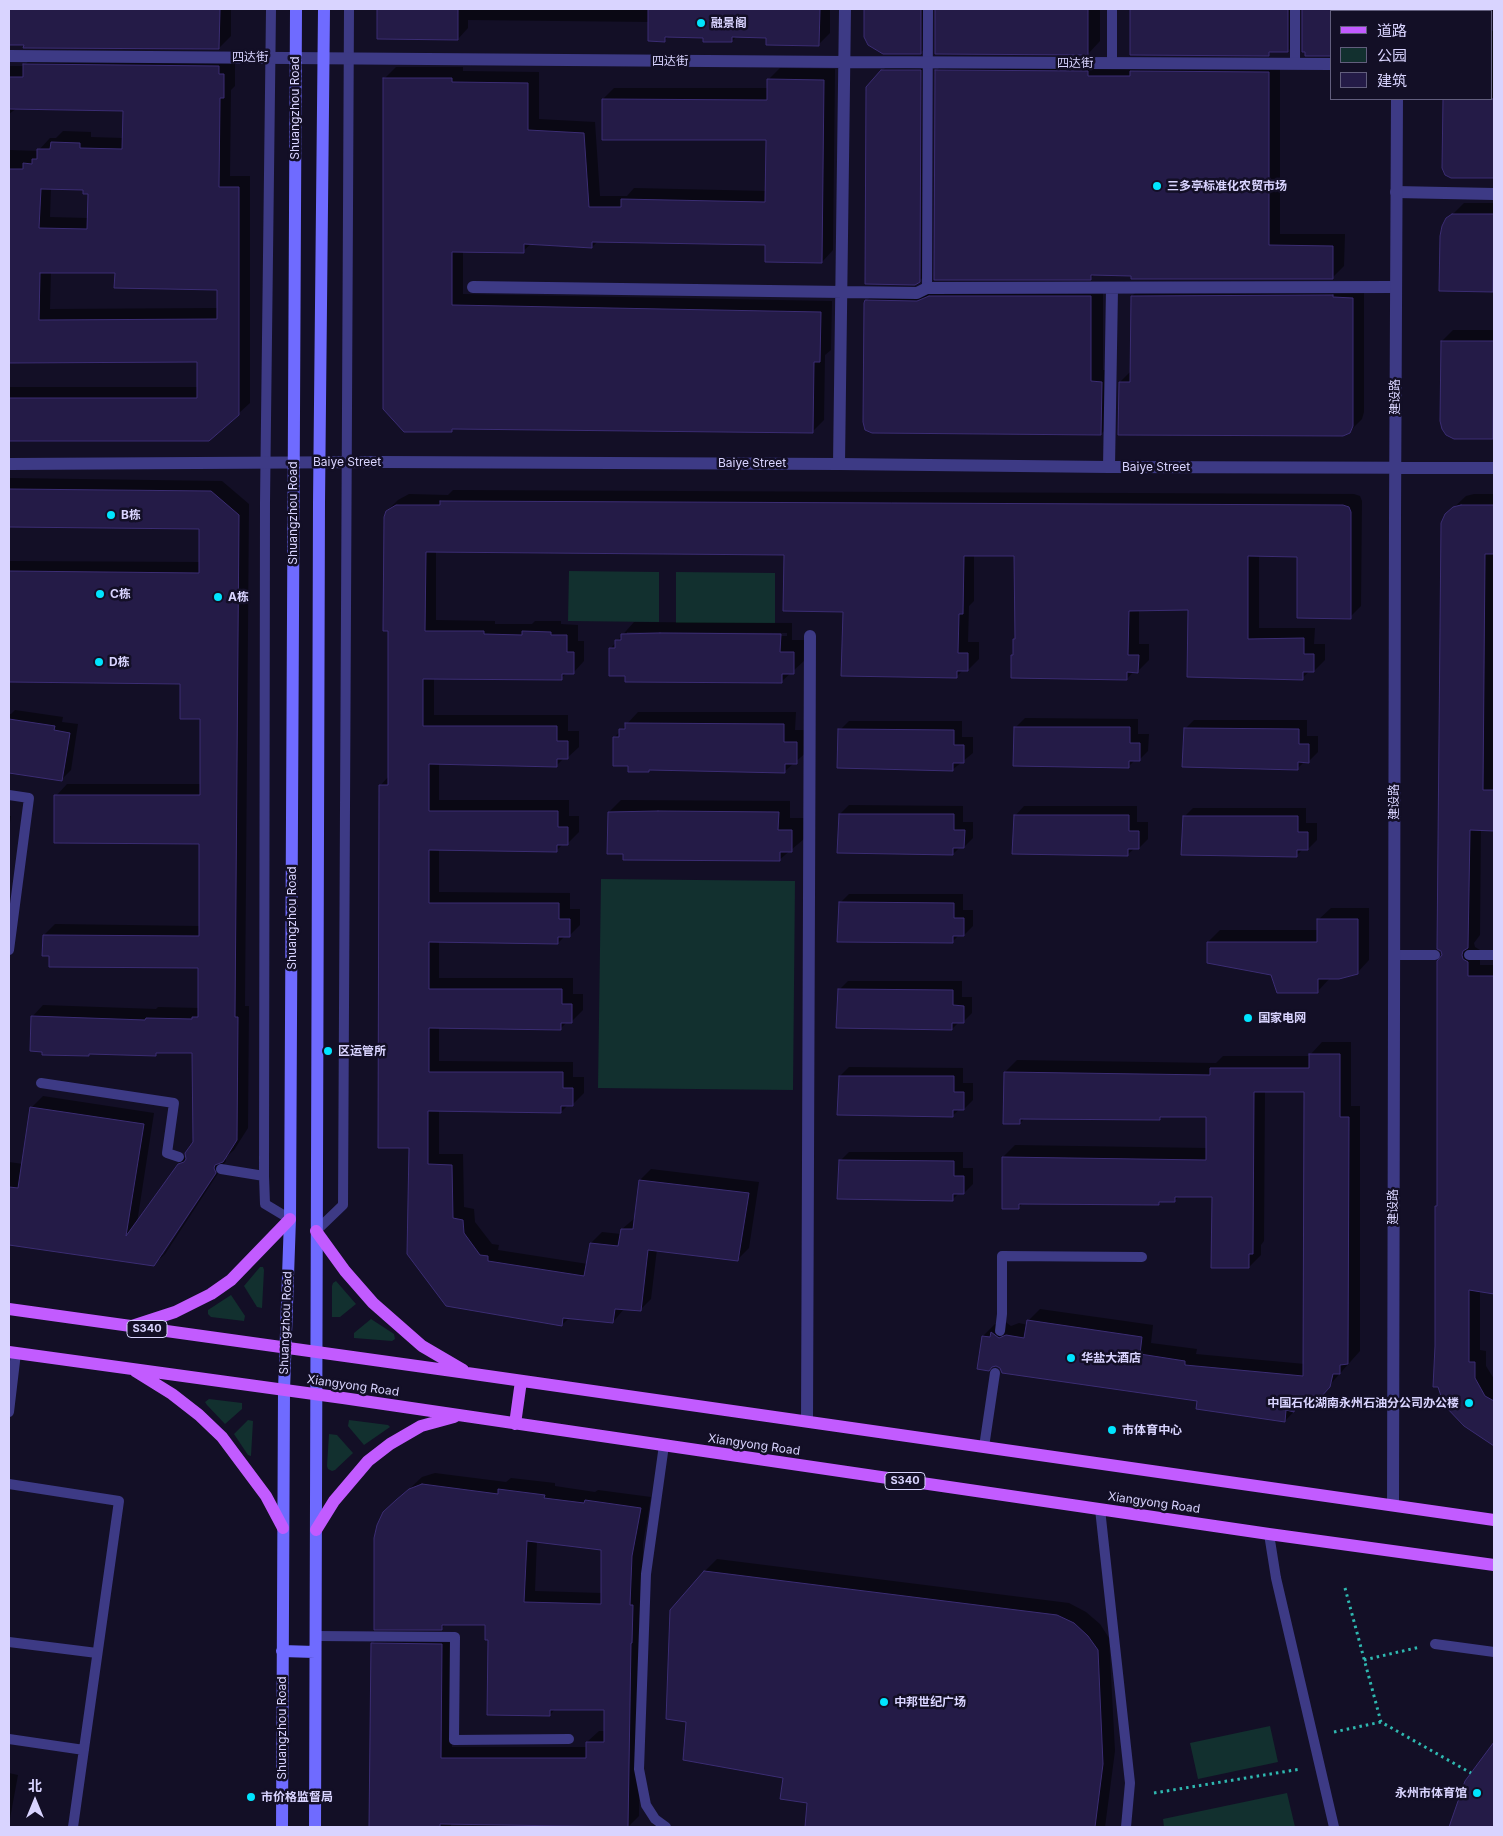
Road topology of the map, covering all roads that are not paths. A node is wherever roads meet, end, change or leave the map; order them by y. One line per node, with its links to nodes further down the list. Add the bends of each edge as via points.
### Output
1 (271, 9): 10 (lane)
2 (296, 9): 11 (main road, Shuangzhou Road)
3 (324, 9): 12 (main road, Shuangzhou Road)
4 (348, 9): 13 (lane)
5 (845, 9): 14 (street)
6 (928, 9): 15 (lane)
7 (1112, 9): 16 (lane)
8 (1295, 9): 17 (lane)
9 (9, 56): 10 (street, 四达街)
10 (270, 57): 11 (street, 四达街); 29 (lane)
11 (295, 58): 12 (street, 四达街); 30 (main road, Shuangzhou Road)
12 (324, 58): 13 (street, 四达街); 27 (main road, Shuangzhou Road)
13 (348, 58): 14 (street, 四达街); 28 (lane)
14 (845, 62): 15 (street, 四达街); 26 (street)
15 (928, 63): 16 (street, 四达街); 24 (lane)
16 (1112, 63): 17 (street, 四达街)
17 (1295, 63): 18 (street, 四达街)
18 (1330, 64)
19 (1397, 100): 20 (street, 建设路)
20 (1396, 192): 21 (street); 23 (street, 建设路)
21 (1494, 194)
22 (474, 287): 26 (street)
23 (1396, 287): 25 (street); 34 (street, 建设路)
24 (927, 288): 25 (street); 26 (street, via 917,293)
25 (1112, 288): 33 (street)
26 (841, 292): 32 (street)
27 (319, 462): 28 (street, Baiye Street); 30 (street, Baiye Street); 48 (main road, Shuangzhou Road)
28 (346, 462): 32 (street, Baiye Street); 48 (lane, via 343,1205)
29 (266, 463): 30 (street, Baiye Street); 31 (street, Baiye Street); 46 (lane)
30 (294, 463): 47 (main road, Shuangzhou Road)
31 (9, 464)
32 (838, 464): 33 (street, Baiye Street)
33 (1109, 467): 34 (street, Baiye Street)
34 (1395, 467): 35 (street, Baiye Street); 39 (street, 建设路)
35 (1494, 468)
36 (810, 636): 64 (street)
37 (9, 795): 38 (lane, via 29,798)
38 (9, 950)
39 (1394, 955): 40 (lane); 69 (street, 建设路)
40 (1435, 955)
41 (1469, 955): 42 (lane)
42 (1494, 955)
43 (41, 1083): 44 (lane, via 174,1103 167,1153)
44 (179, 1156)
45 (221, 1169): 46 (lane)
46 (264, 1176): 47 (lane, via 265,1204)
47 (290, 1220): 51 (main road, via 232,1280 211,1294 175,1312); 53 (main road, Shuangzhou Road)
48 (316, 1231): 55 (main road, Shuangzhou Road); 57 (main road, via 378,1308 422,1346)
49 (1142, 1256): 52 (lane, via 1002,1256)
50 (9, 1309): 51 (main road, S340)
51 (129, 1327): 53 (main road, S340)
52 (1000, 1331)
53 (285, 1348): 55 (main road, S340); 60 (main road, Shuangzhou Road)
54 (12, 1352): 56 (main road, Xiangyong Road / S340); 62 (lane)
55 (316, 1352): 57 (main road, S340); 61 (main road, Shuangzhou Road)
56 (131, 1369): 60 (main road, Xiangyong Road / S340); 72 (main road, via 199,1414 222,1437 266,1496)
57 (467, 1373): 59 (main road, S340)
58 (995, 1373): 67 (lane)
59 (521, 1381): 64 (main road, S340); 65 (main road)
60 (284, 1390): 61 (main road, Xiangyong Road / S340); 72 (main road, Shuangzhou Road)
61 (315, 1394): 63 (main road, Xiangyong Road / S340); 73 (main road, Shuangzhou Road)
62 (9, 1412)
63 (460, 1416): 65 (main road, Xiangyong Road / S340); 73 (main road, via 421,1426 368,1461 334,1501)
64 (807, 1421): 67 (main road, S340)
65 (515, 1424): 66 (main road, Xiangyong Road / S340)
66 (664, 1445): 70 (main road, Xiangyong Road / S340); 89 (lane, via 646,1574 639,1769 646,1805 655,1819)
67 (984, 1447): 69 (main road, S340)
68 (9, 1484): 82 (lane, via 119,1501)
69 (1393, 1505): 71 (main road, S340)
70 (1100, 1509): 74 (main road, Xiangyong Road / S340); 90 (lane, via 1130,1783)
71 (1494, 1520)
72 (283, 1528): 79 (main road, Shuangzhou Road)
73 (316, 1530): 76 (main road, Shuangzhou Road)
74 (1269, 1534): 75 (main road, Xiangyong Road / S340); 91 (lane, via 1276,1578)
75 (1494, 1565)
76 (316, 1636): 80 (main road, Shuangzhou Road); 84 (lane, via 455,1637 454,1740)
77 (9, 1642): 82 (lane)
78 (1436, 1644): 81 (lane)
79 (282, 1651): 80 (main road); 87 (main road, Shuangzhou Road)
80 (316, 1652): 88 (main road, Shuangzhou Road)
81 (1494, 1652)
82 (97, 1653): 85 (lane)
83 (9, 1739): 85 (lane)
84 (569, 1739)
85 (84, 1750): 86 (lane)
86 (73, 1827)
87 (282, 1827)
88 (315, 1827)
89 (666, 1827)
90 (1126, 1827)
91 (1334, 1827)

